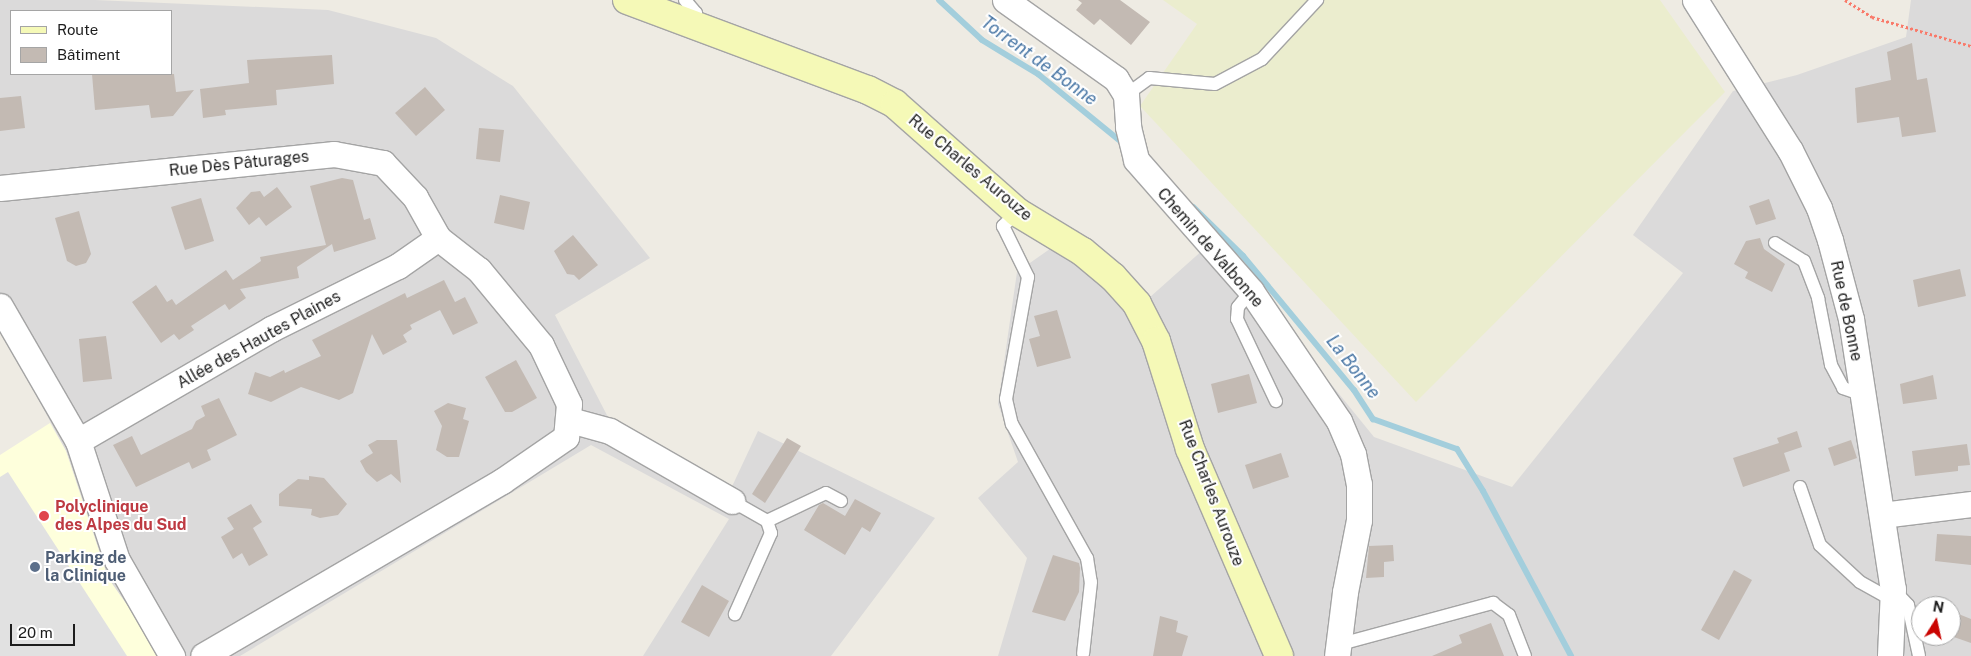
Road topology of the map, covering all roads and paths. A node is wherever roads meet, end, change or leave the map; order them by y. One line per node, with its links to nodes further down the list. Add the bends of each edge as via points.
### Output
1 (627, 0): 7 (street, Rue Charles Aurouze)
2 (685, 0): 7 (lane, via 696,13)
3 (1004, 0): 9 (street, via 1116,79)
4 (1317, 0): 9 (lane, via 1262,59 1215,84 1149,78)
5 (1695, 0): 16 (street, Rue de Bonne, via 1772,119 1819,208 1851,319)
6 (1845, 0): 8 (path, via 1872,17)
7 (696, 26): 11 (street, Rue Charles Aurouze, via 868,90 895,104)
8 (1971, 46)
9 (1126, 95): 14 (street, Chemin de Valbonne, via 1128,127 1136,160)
10 (0, 188): 12 (street, Rue Dès Pâturages, via 334,154 382,163 415,197)
11 (1017, 212): 29 (lane, via 1003,226 1028,277 1006,399 1012,424 1087,558 1091,582); 32 (street, Rue Charles Aurouze, via 1083,252 1113,277 1137,304 1156,341 1190,449 1209,497)
12 (438, 238): 18 (street, via 478,270 541,345 569,404); 19 (street, Allée des Hautes Plaines, via 398,266 271,329)
13 (1775, 243): 16 (lane, via 1804,261 1818,298 1831,365 1843,388)
14 (1252, 291): 17 (lane, via 1238,307 1237,319); 28 (street, Chemin de Valbonne, via 1339,421 1353,454 1359,484 1360,520)
15 (0, 306): 19 (street)
16 (1863, 395): 24 (street, Rue de Bonne)
17 (1276, 401)
18 (570, 420): 21 (street, via 610,431); 31 (street, via 566,436 502,481)
19 (78, 441): 30 (street, via 116,560)
20 (1800, 487): 26 (lane, via 1820,545 1860,582)
21 (732, 501): 25 (lane)
22 (841, 502): 25 (lane, via 826,492)
23 (1971, 504): 24 (street)
24 (1882, 515): 26 (street, Rue de Bonne)
25 (766, 521): 27 (lane, via 771,533)
26 (1893, 595): 34 (street, Rue de Bonne); 35 (lane, via 1908,605)
27 (736, 614)
28 (1337, 651): 33 (lane, via 1493,603 1510,614)
29 (1083, 654)
30 (172, 656)
31 (203, 656)
32 (1279, 656)
33 (1525, 656)
34 (1890, 656)
35 (1919, 656)

